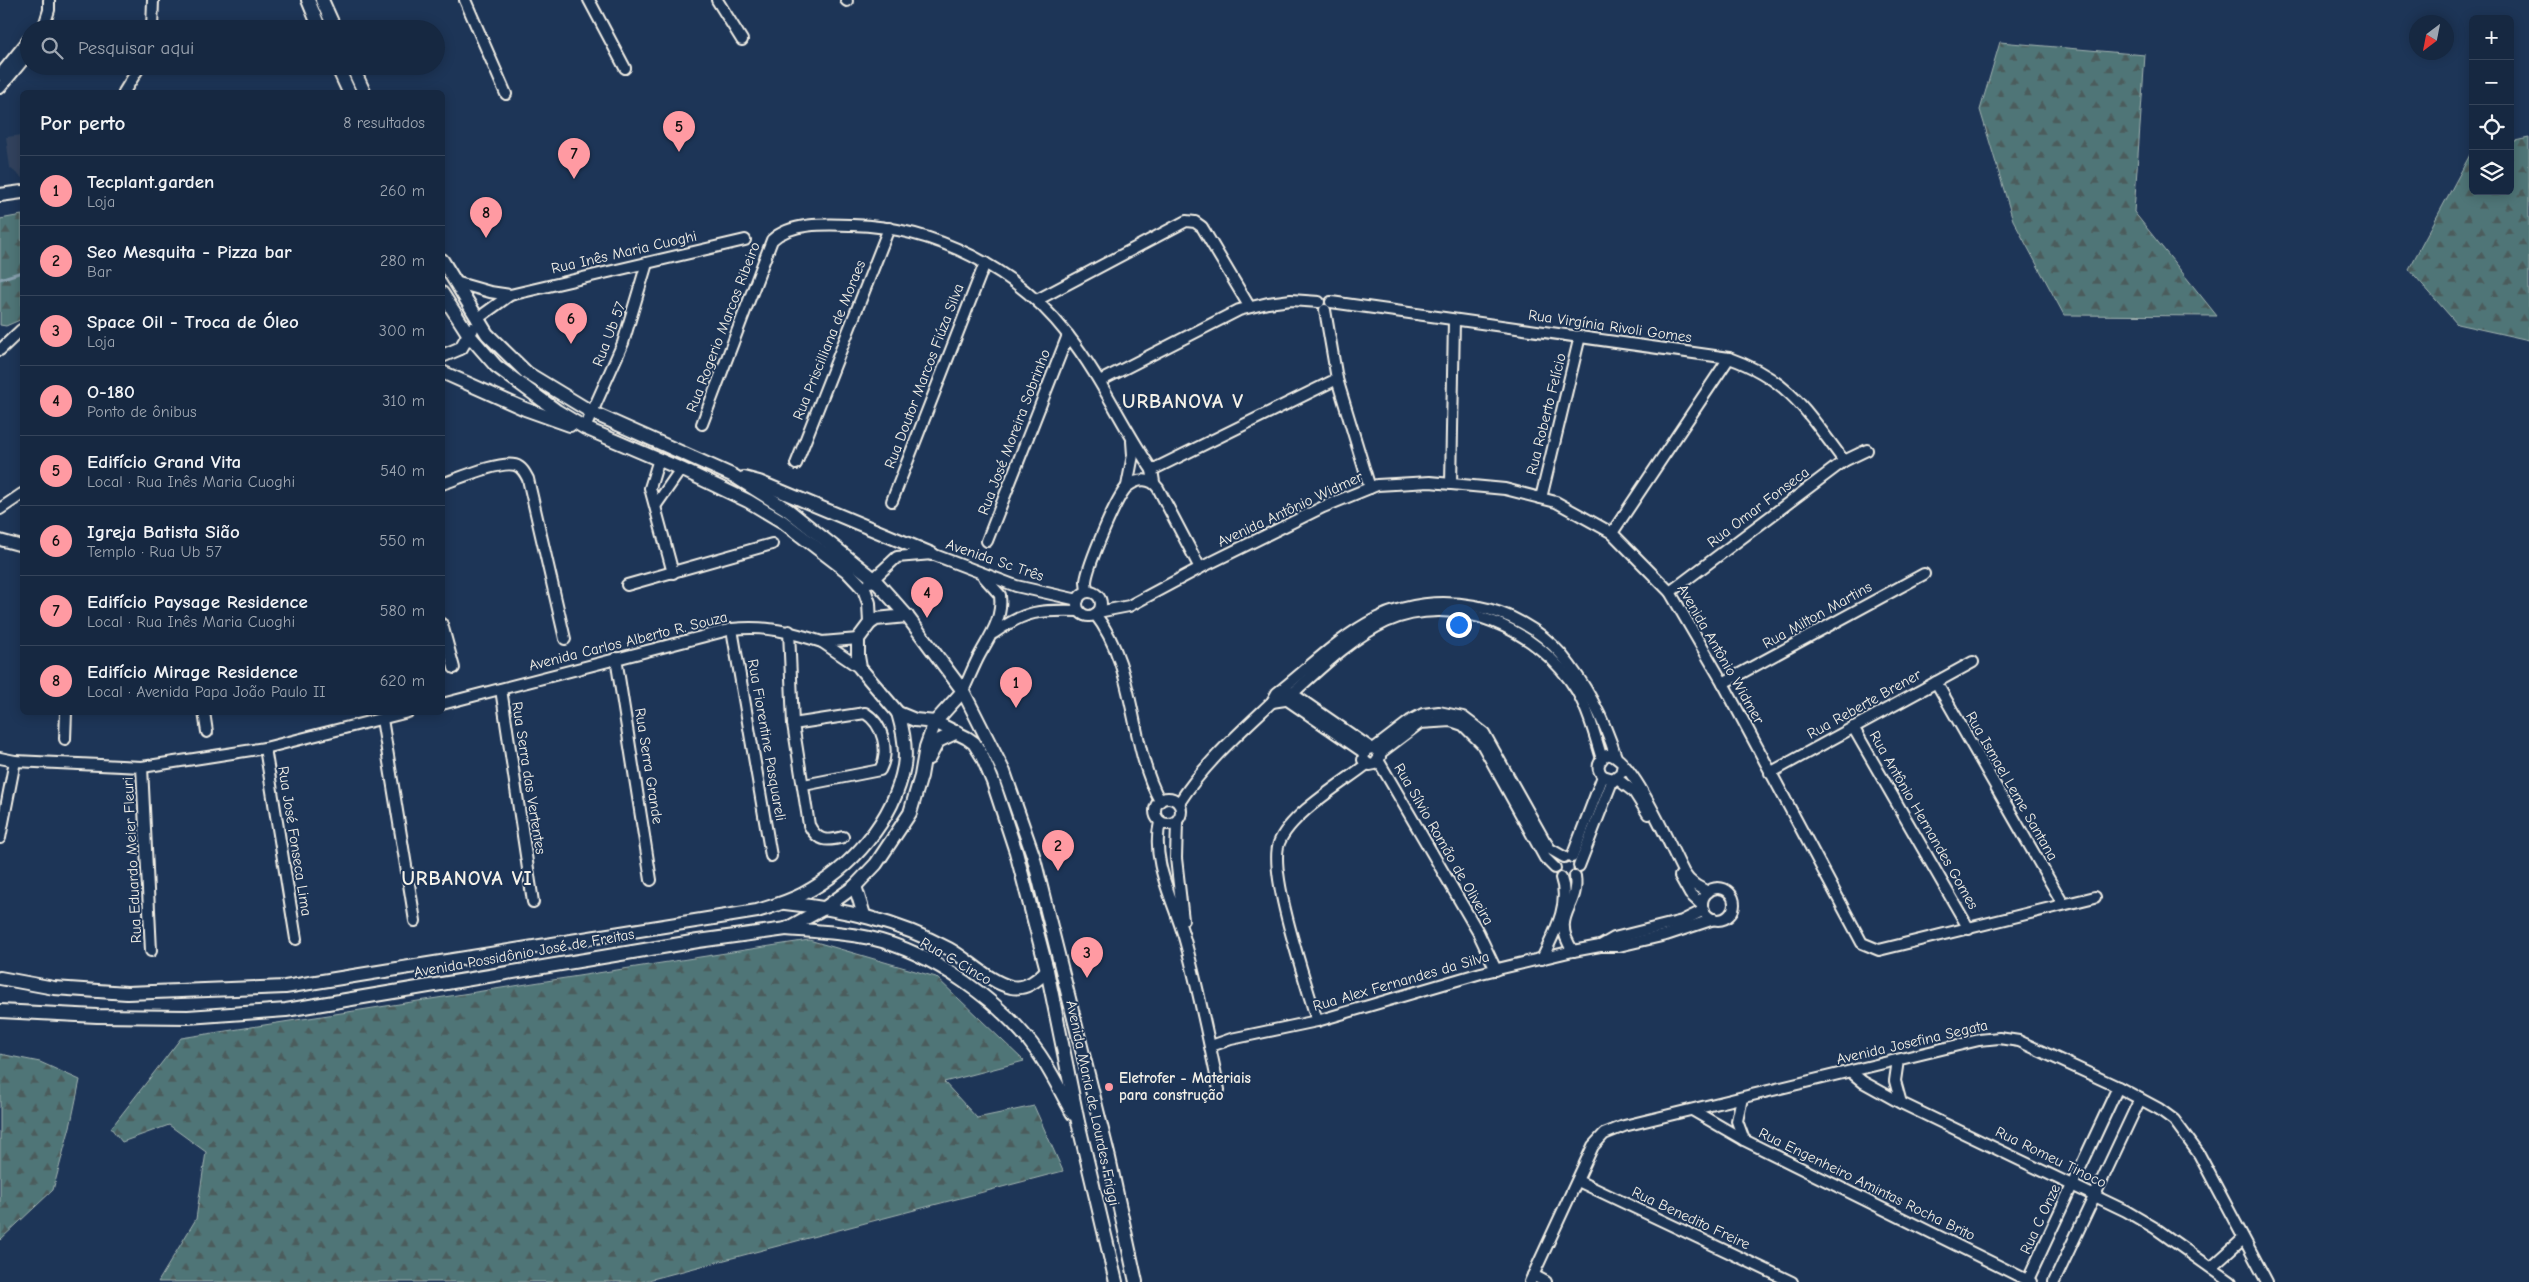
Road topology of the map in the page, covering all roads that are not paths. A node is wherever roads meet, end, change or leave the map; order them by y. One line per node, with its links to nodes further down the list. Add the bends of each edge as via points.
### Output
1 (49, 0): 8 (street)
2 (153, 0): 9 (street)
3 (308, 0): 10 (street)
4 (322, 0): 11 (street)
5 (465, 0): 24 (street)
6 (589, 0): 15 (street)
7 (717, 0): 12 (street)
8 (45, 20)
9 (152, 20)
10 (316, 20)
11 (331, 20)
12 (742, 40)
13 (20, 50): 16 (street)
14 (20, 64): 20 (street)
15 (624, 68)
16 (0, 75)
17 (134, 75): 21 (street)
18 (341, 75): 22 (street)
19 (356, 75): 23 (street)
20 (0, 88)
21 (125, 90)
22 (348, 90)
23 (363, 90)
24 (506, 94)
25 (20, 192): 26 (street)
26 (0, 193)
27 (889, 228): 29 (street, via 938,241); 51 (street, Rua Rogerio Marcos Ribeiro, via 835,224 809,226 781,233 772,240); 57 (street, Rua Priscilliana de Moraes)
28 (745, 240): 30 (street, Rua Inês Maria Cuoghi)
29 (985, 263): 35 (street); 68 (street, Rua Doutor Marcos Fiúza Silva)
30 (647, 264): 33 (street, Rua Inês Maria Cuoghi); 50 (street, Rua Ub 57, via 623,344)
31 (445, 265): 32 (street, Avenida Maria de Lourdes Friggi)
32 (455, 282): 33 (street, Rua Inês Maria Cuoghi); 38 (street, Avenida Maria de Lourdes Friggi)
33 (510, 295): 38 (street, Rua Inês Maria Cuoghi)
34 (445, 297): 41 (street)
35 (1037, 300): 37 (street, via 1186,221 1195,222 1202,228); 42 (street)
36 (1325, 305): 37 (street, Rua Virgínia Rivoli Gomes, via 1291,300); 39 (street, Rua Virgínia Rivoli Gomes); 48 (street)
37 (1249, 306): 49 (street, Rua Virgínia Rivoli Gomes)
38 (477, 319): 41 (street); 50 (street, Avenida Maria de Lourdes Friggi, via 487,334 527,373)
39 (1454, 320): 43 (street, Rua Virgínia Rivoli Gomes); 63 (street)
40 (20, 331): 44 (street)
41 (469, 335): 45 (street, via 460,348); 52 (street, via 496,366 556,411)
42 (1068, 335): 49 (street); 73 (street, Rua José Moreira Sobrinho)
43 (1580, 336): 46 (street, Rua Virgínia Rivoli Gomes); 67 (street, Rua Roberto Felício)
44 (0, 350)
45 (445, 355)
46 (1729, 358): 56 (street, Rua Virgínia Rivoli Gomes, via 1757,369 1779,383 1809,414); 71 (street)
47 (445, 373): 52 (street, via 525,409)
48 (1337, 380): 59 (street); 65 (street)
49 (1100, 382): 53 (street)
50 (593, 413): 52 (street, Rua Ub 57); 60 (street, Avenida Maria de Lourdes Friggi)
51 (702, 424)
52 (585, 428): 55 (street)
53 (1131, 437): 59 (street); 64 (street, via 1133,455)
54 (1867, 450): 56 (street, Rua Omar Fonseca)
55 (659, 460): 58 (street); 69 (street, via 650,488)
56 (1844, 461): 85 (street, Rua Omar Fonseca)
57 (796, 464)
58 (681, 469): 69 (street); 83 (street, via 783,522 847,571)
59 (1152, 470): 61 (street)
60 (734, 476): 76 (street, via 759,482); 81 (street, Avenida Maria de Lourdes Friggi, via 788,510)
61 (1151, 481): 64 (street, via 1137,480); 77 (street)
62 (445, 483): 96 (street, via 506,464 517,465 523,470)
63 (1451, 484): 65 (street, Avenida Antônio Widmer, via 1430,482); 67 (street, Avenida Antônio Widmer, via 1505,489)
64 (1127, 486): 84 (street, via 1113,510 1090,568)
65 (1370, 488): 77 (street, Avenida Antônio Widmer, via 1323,507)
66 (20, 495): 70 (street)
67 (1541, 498): 71 (street, Avenida Antônio Widmer, via 1556,502)
68 (892, 501)
69 (656, 505): 78 (street)
70 (0, 509)
71 (1612, 533): 85 (street, Avenida Antônio Widmer)
72 (0, 540): 75 (street)
73 (987, 541)
74 (772, 544): 78 (street)
75 (20, 545)
76 (932, 554): 79 (street, Avenida Sc Três); 81 (street, via 897,557)
77 (1200, 568): 88 (street, Avenida Antônio Widmer)
78 (673, 573): 82 (street)
79 (979, 573): 87 (street, Avenida Sc Três); 94 (street, via 1000,595 1000,612)
80 (1924, 574): 104 (street, Rua Milton Martins)
81 (872, 578): 83 (street); 90 (street, Avenida Maria de Lourdes Friggi)
82 (626, 585)
83 (864, 589): 91 (street)
84 (1087, 592): 86 (street); 87 (street)
85 (1670, 592): 104 (street, Avenida Antônio Widmer)
86 (1099, 599): 88 (street); 89 (street)
87 (1079, 606): 89 (street, via 1088,616); 94 (street, via 1030,612 1018,616)
88 (1129, 606): 89 (street, Avenida Antônio Widmer)
89 (1097, 613): 132 (street, via 1113,644 1148,778)
90 (907, 616): 91 (street, via 884,618); 106 (street, Avenida Maria de Lourdes Friggi)
91 (870, 624): 97 (street)
92 (732, 629): 93 (street, Avenida Carlos Alberto R. Souza, via 752,626); 99 (street, Avenida Carlos Alberto R. Souza); 138 (street, Rua Fiorentine Pasquareli)
93 (789, 631): 98 (street, Avenida Carlos Alberto R. Souza); 115 (street)
94 (994, 633): 106 (street)
95 (445, 635): 101 (street)
96 (565, 639)
97 (858, 639): 98 (street); 102 (street)
98 (822, 642): 102 (street)
99 (616, 658): 105 (street, Avenida Carlos Alberto R. Souza); 143 (street, Rua Serra Grande)
100 (1973, 662): 103 (street, Rua Reberte Brener)
101 (454, 668)
102 (860, 668): 109 (street)
103 (1936, 682): 116 (street, Rua Reberte Brener); 149 (street, Rua Ismael Leme Santana)
104 (1724, 684): 128 (street, Avenida Antônio Widmer)
105 (501, 689): 108 (street, Avenida Carlos Alberto R. Souza); 147 (street, Rua Serra das Vertentes)
106 (963, 690): 114 (street); 188 (street, Avenida Maria de Lourdes Friggi, via 1004,772 1033,855 1109,1158)
107 (1282, 695): 121 (street, Rua Sílvio Romão de Oliveira); 122 (street, via 1335,643 1377,617 1430,603 1465,604 1514,620 1560,653 1592,698); 124 (street, via 1349,645 1387,622 1416,614 1459,613 1482,617 1525,637 1550,656 1567,676 1585,708); 133 (street, via 1202,770)
108 (445, 703)
109 (898, 713): 114 (street, Avenida Maria de Lourdes Friggi, via 915,720); 148 (street, Avenida Possidônio José de Freitas, via 904,742 904,765 880,823 855,856 818,885)
110 (66, 715): 119 (street)
111 (204, 715): 117 (street)
112 (397, 715): 113 (street)
113 (382, 719): 120 (street); 154 (street)
114 (935, 722): 118 (street, Avenida Maria de Lourdes Friggi); 129 (street, Avenida Possidônio José de Freitas)
115 (793, 724): 131 (street); 131 (street, via 865,713 877,722 881,730 885,755 880,770)
116 (1853, 727): 128 (street, Rua Reberte Brener); 156 (street, Rua Antônio Hernandes Gomes)
117 (207, 732)
118 (957, 732): 129 (street, via 935,746); 163 (street, Avenida Maria de Lourdes Friggi, via 974,743 993,782 1016,852)
119 (65, 739)
120 (265, 748): 127 (street); 157 (street, Rua José Fonseca Lima)
121 (1373, 753): 139 (street, via 1423,714 1439,712 1463,717 1484,733 1550,849); 140 (street, via 1420,723 1451,721 1463,725 1482,744 1545,858); 164 (street, Rua Sílvio Romão de Oliveira, via 1478,932); 167 (street, via 1363,760 1367,764 1305,811 1279,843 1280,891)
122 (1616, 756): 124 (street); 126 (street)
123 (0, 758): 125 (street)
124 (1602, 759): 130 (street, via 1599,766)
125 (15, 761): 127 (street); 137 (street)
126 (1623, 765): 130 (street, via 1621,773); 145 (street, via 1641,787 1684,873 1696,887)
127 (142, 767): 160 (street, Rua Eduardo Meier Fleuri)
128 (1770, 773): 156 (street, Avenida Antônio Widmer, via 1862,943 1879,950)
129 (921, 776): 144 (street, Avenida Possidônio José de Freitas, via 906,820 876,864)
130 (1610, 778): 139 (street); 141 (street); 151 (street, via 1634,792 1690,894)
131 (804, 785): 136 (street, via 814,835 828,841)
132 (1160, 801): 133 (street, via 1170,798); 134 (street, via 1155,811)
133 (1179, 803): 135 (street, via 1182,814)
134 (1160, 822): 135 (street, via 1169,825); 158 (street, via 1156,838 1157,855)
135 (1177, 822): 158 (street, via 1177,876)
136 (843, 837)
137 (0, 838)
138 (771, 856)
139 (1568, 857): 140 (street, via 1558,861); 141 (street)
140 (1556, 868): 142 (street)
141 (1577, 871): 142 (street, via 1568,879); 161 (street, via 1576,888 1563,926 1565,938)
142 (1561, 878): 162 (street, via 1564,895 1560,914)
143 (651, 880)
144 (855, 886): 150 (street, Avenida Possidônio José de Freitas); 152 (street)
145 (1708, 892): 151 (street); 153 (street, via 1722,889 1733,900 1729,915 1720,920)
146 (2095, 897): 149 (street, Avenida Antônio Widmer)
147 (533, 902)
148 (784, 903): 150 (street, Rua C Cinco); 165 (street, Avenida Possidônio José de Freitas, via 757,911 285,987 127,993 63,988)
149 (2063, 904): 156 (street, Avenida Antônio Widmer)
150 (826, 907): 152 (street, Rua C Cinco); 155 (street, Avenida Possidônio José de Freitas)
151 (1703, 907): 153 (street); 159 (street, Rua Alex Fernandes da Silva, via 1682,921 1614,938)
152 (864, 915): 163 (street, Rua C Cinco, via 950,950 1012,987 1026,987)
153 (1714, 919): 159 (street, Rua Alex Fernandes da Silva, via 1666,935 1619,946)
154 (415, 920)
155 (786, 929): 166 (street, Avenida Possidônio José de Freitas, via 698,940 286,1010 188,1017); 177 (street, Rua C Cinco, via 854,935 888,942 974,987 997,1006 1039,1054)
156 (1969, 929)
157 (296, 939)
158 (1185, 941): 168 (street)
159 (1600, 946): 161 (street, Rua Alex Fernandes da Silva)
160 (151, 951)
161 (1574, 951): 162 (street, Rua Alex Fernandes da Silva)
162 (1542, 959): 164 (street, Rua Alex Fernandes da Silva)
163 (1047, 970): 177 (street, Avenida Maria de Lourdes Friggi)
164 (1496, 970): 167 (street, Rua Alex Fernandes da Silva)
165 (0, 978)
166 (0, 1011)
167 (1317, 1021): 168 (street, Rua Alex Fernandes da Silva)
168 (1211, 1046): 172 (street)
169 (1898, 1060): 170 (street, Avenida Josefina Segata); 171 (street, Avenida Josefina Segata, via 1980,1040 2006,1038 2039,1049); 175 (street, via 1895,1081)
170 (1851, 1072): 173 (street, Avenida Josefina Segata); 175 (street, Rua Romeu Tinoco)
171 (2118, 1087): 174 (street, Avenida Josefina Segata); 180 (street, Rua C Onze)
172 (1219, 1090)
173 (1742, 1098): 176 (street, Avenida Josefina Segata); 178 (street, via 1737,1121)
174 (2140, 1099): 181 (street); 182 (street, Avenida Josefina Segata, via 2165,1113 2182,1129 2199,1154)
175 (1901, 1103): 180 (street, Rua Romeu Tinoco)
176 (1692, 1110): 178 (street, Rua Engenheiro Amintas Rocha Brito); 179 (street, Avenida Josefina Segata, via 1608,1132 1597,1140)
177 (1078, 1122): 183 (street, Avenida Maria de Lourdes Friggi)
178 (1744, 1140): 191 (street, Rua Engenheiro Amintas Rocha Brito)
179 (1578, 1180): 185 (street, Avenida Josefina Segata); 190 (street, Rua Benedito Freire)
180 (2074, 1184): 181 (street, Rua Romeu Tinoco); 191 (street, Rua C Onze)
181 (2095, 1194): 184 (street, Rua Romeu Tinoco, via 2155,1228); 192 (street)
182 (2244, 1239): 184 (street); 194 (street, Avenida Josefina Segata)
183 (1109, 1251): 186 (street); 187 (street, Avenida Maria de Lourdes Friggi)
184 (2212, 1267): 193 (street, Rua Romeu Tinoco)
185 (1531, 1278): 189 (street)
186 (1110, 1282)
187 (1116, 1282)
188 (1136, 1282)
189 (1546, 1282)
190 (1792, 1282)
191 (2029, 1282)
192 (2054, 1282)
193 (2232, 1282)
194 (2267, 1282)

